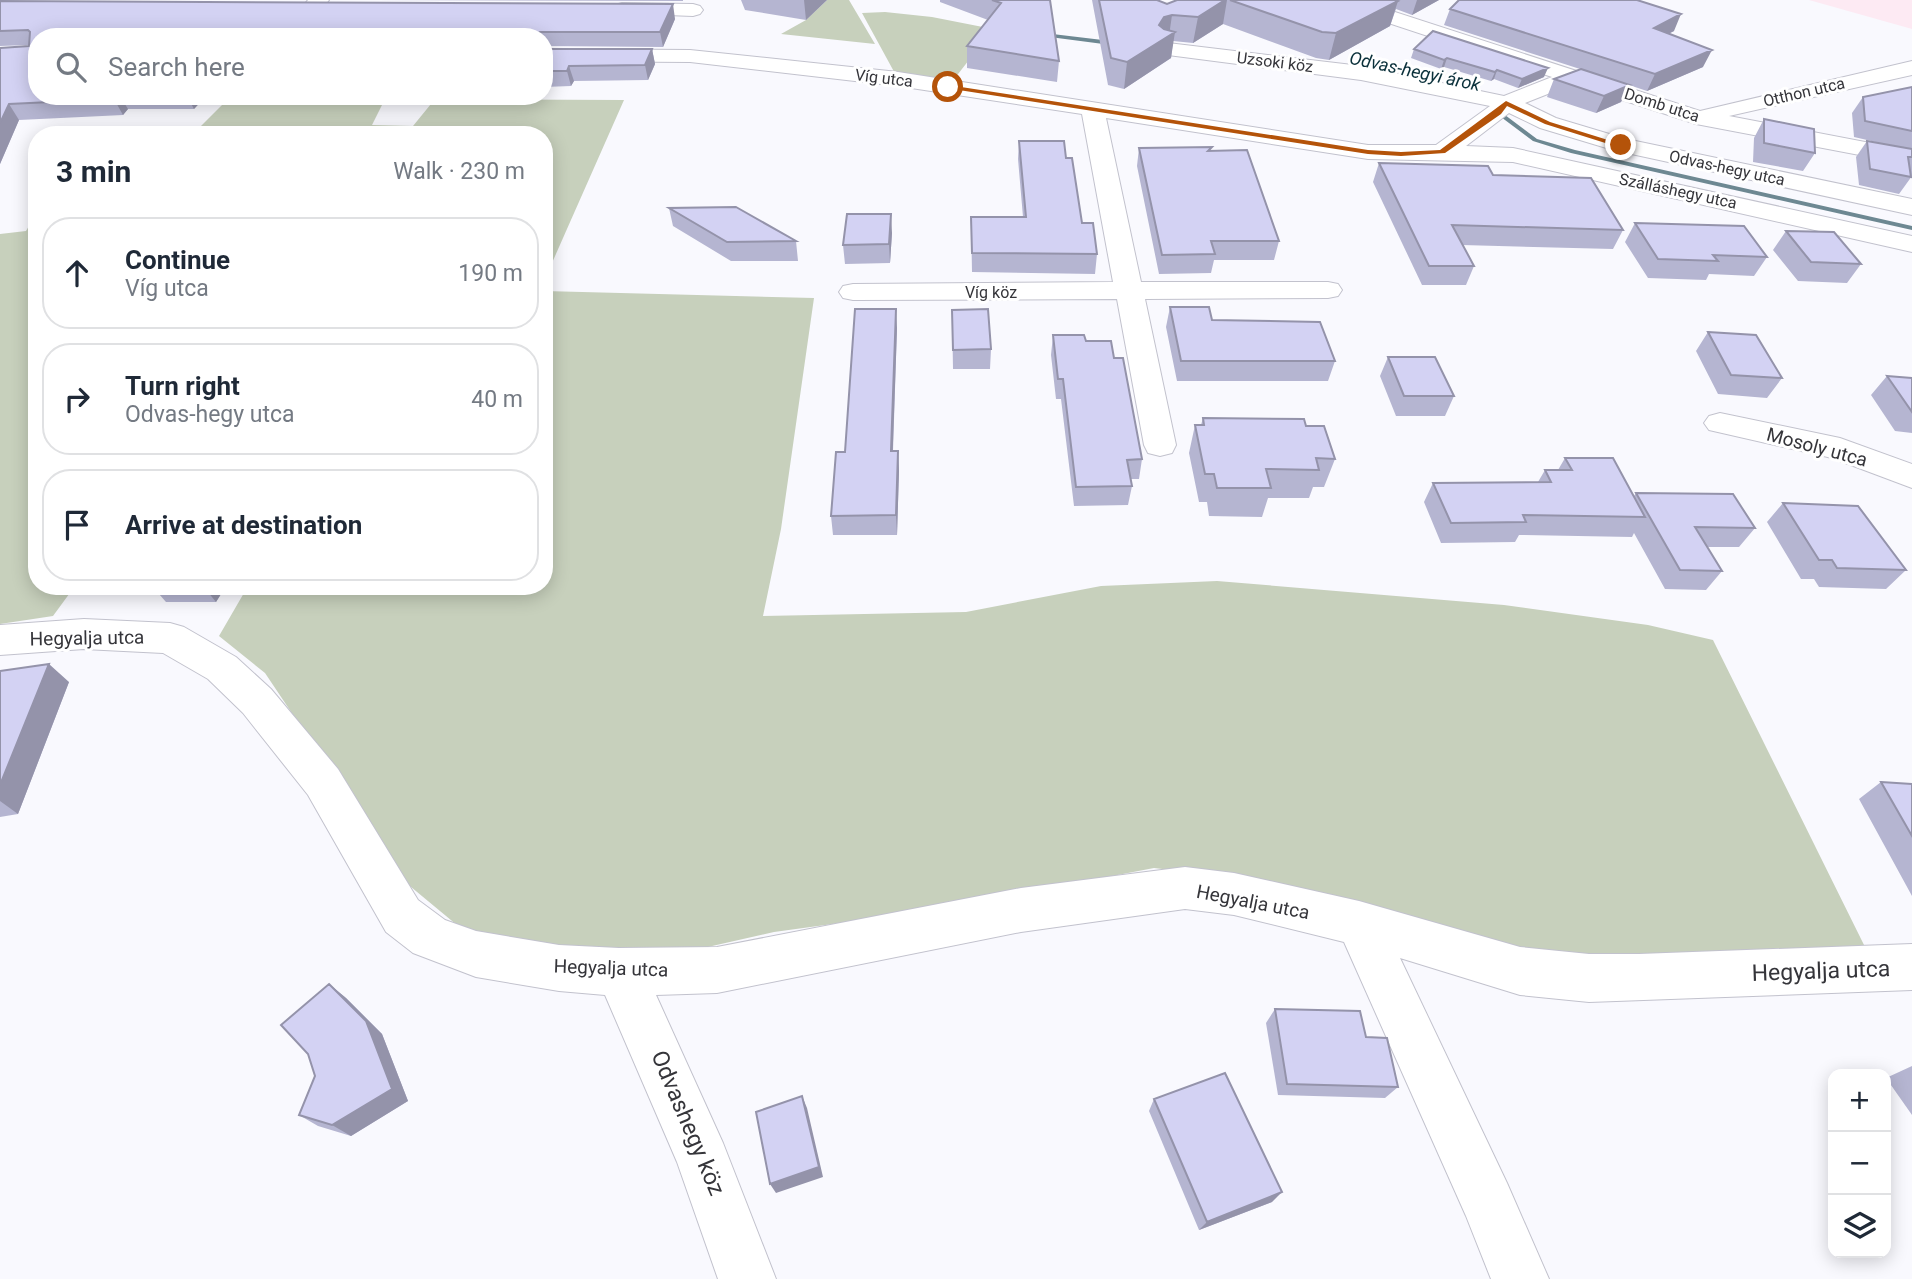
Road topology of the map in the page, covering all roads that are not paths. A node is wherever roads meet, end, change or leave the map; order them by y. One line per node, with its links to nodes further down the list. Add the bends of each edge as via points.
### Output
1 (1338, 0): 11 (street, Domb utca)
2 (316, 3): 3 (street); 4 (street); 7 (street)
3 (285, 7)
4 (340, 7)
5 (597, 9): 6 (street)
6 (690, 26): 9 (street, Víg utca); 13 (street, Víg utca, via 898,79)
7 (295, 28)
8 (1168, 49): 12 (street, Uzsoki köz, via 1362,73)
9 (553, 53)
10 (1909, 70): 14 (street, Otthon utca)
11 (1574, 76): 12 (street); 14 (street, Domb utca)
12 (1506, 103): 15 (street); 17 (street, Odvas-hegy utca, via 1548,123 1621,145)
13 (1093, 110): 15 (street, Víg utca, via 1368,152); 21 (street)
14 (1696, 117): 16 (street, Domb utca)
15 (1442, 152): 18 (street, Szálláshegy utca, via 1513,155)
16 (1912, 158)
17 (1912, 206)
18 (1912, 244)
19 (1328, 290): 21 (street, Víg köz)
20 (853, 292): 21 (street, Víg köz)
21 (1129, 292): 23 (street)
22 (1720, 423): 24 (street, Mosoly utca, via 1840,449)
23 (1160, 446)
24 (1912, 477)
25 (0, 640): 28 (street, Hegyalja utca, via 84,634 170,638 222,668 257,701 323,782 402,916 430,937 476,954 559,968)
26 (1359, 923): 27 (street, Hegyalja utca, via 1520,971 1589,978); 28 (street, Hegyalja utca, via 1234,894 1185,888 1021,910 717,970); 30 (street)
27 (1912, 967)
28 (619, 972): 29 (street, Odvashegy köz, via 662,1060 724,1208)
29 (747, 1279)
30 (1520, 1279)

